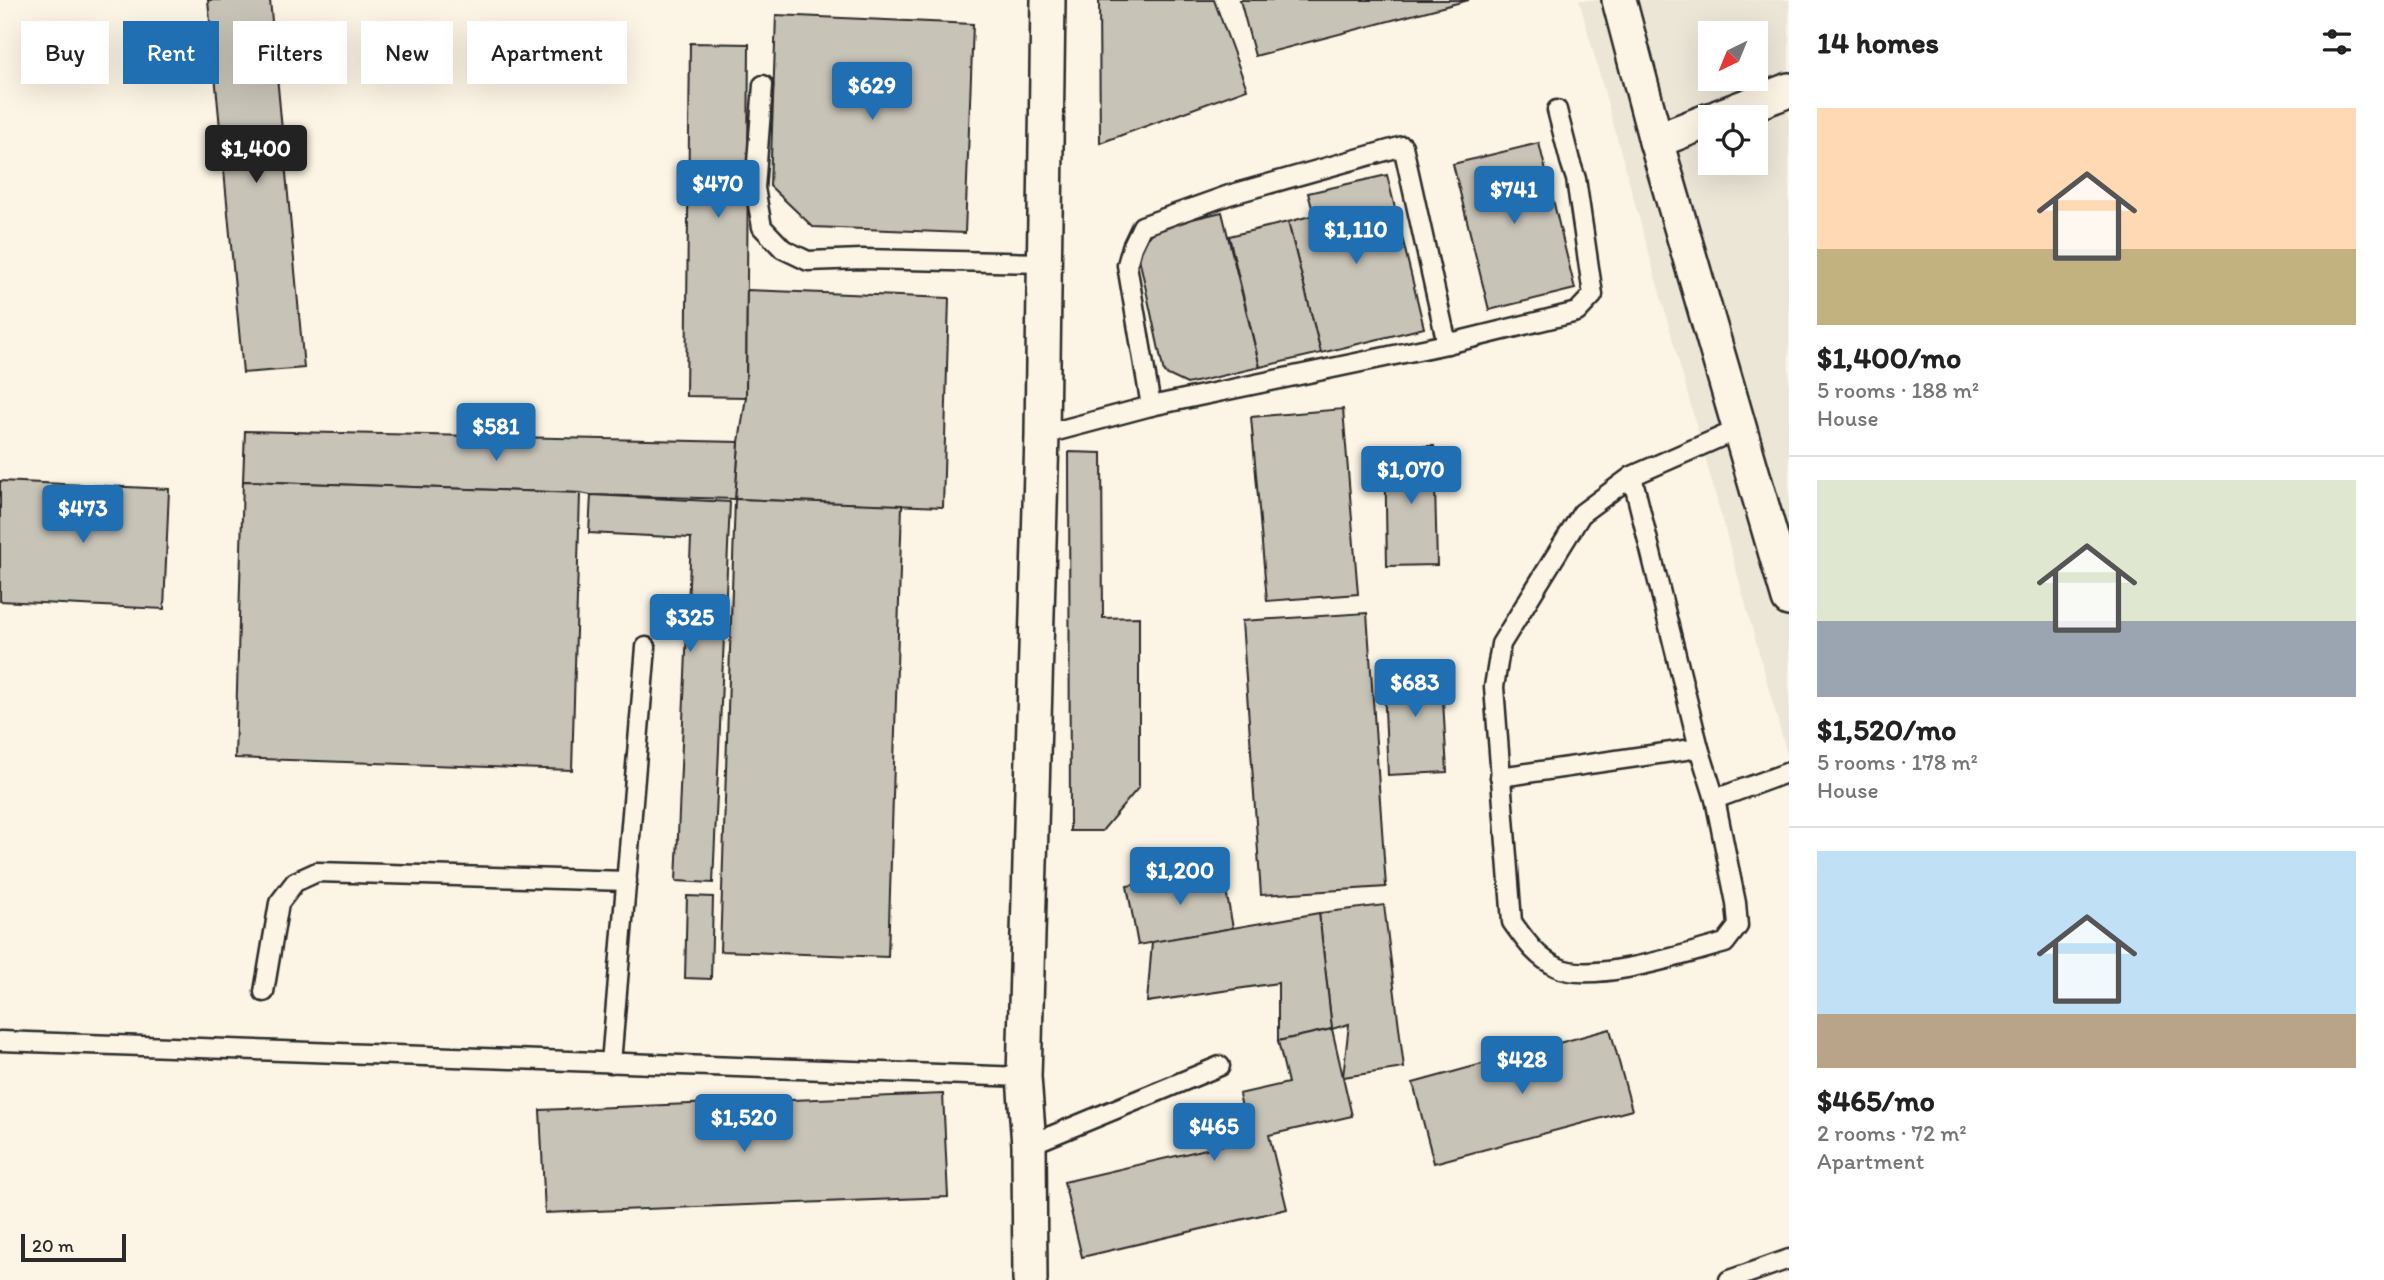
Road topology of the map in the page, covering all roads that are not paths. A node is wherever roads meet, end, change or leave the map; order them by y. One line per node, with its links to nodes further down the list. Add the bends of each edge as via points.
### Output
1 (1034, 0): 2 (lane)
2 (1048, 0): 10 (street)
3 (1619, 0): 9 (street)
4 (763, 85): 10 (lane, via 755,188 762,227 783,249 808,261)
5 (1789, 90): 6 (street)
6 (1750, 105)
7 (1557, 110): 11 (lane, via 1576,179 1593,295 1577,312)
8 (1698, 125): 9 (street)
9 (1656, 141): 13 (street)
10 (1043, 263): 14 (street)
11 (1447, 344): 12 (lane); 12 (lane, via 1403,146 1229,195 1142,226 1128,265)
12 (1151, 406): 14 (lane)
13 (1740, 429): 15 (lane); 16 (street)
14 (1041, 435): 27 (street)
15 (1632, 476): 18 (lane); 20 (lane, via 1582,513 1501,644 1494,687)
16 (1789, 599)
17 (646, 648): 22 (lane)
18 (1699, 748): 20 (lane); 21 (lane)
19 (1789, 772): 21 (lane)
20 (1500, 777): 21 (lane, via 1512,922 1530,949 1558,968 1581,974 1652,963 1726,943 1738,926)
21 (1715, 799)
22 (627, 881): 23 (lane, via 317,872 295,882 279,903); 25 (lane)
23 (264, 992)
24 (0, 1041): 25 (lane)
25 (611, 1063): 27 (lane)
26 (1220, 1066): 28 (lane)
27 (1024, 1077): 28 (street)
28 (1029, 1145): 30 (street)
29 (1789, 1259): 31 (lane)
30 (1030, 1280)
31 (1729, 1280)

